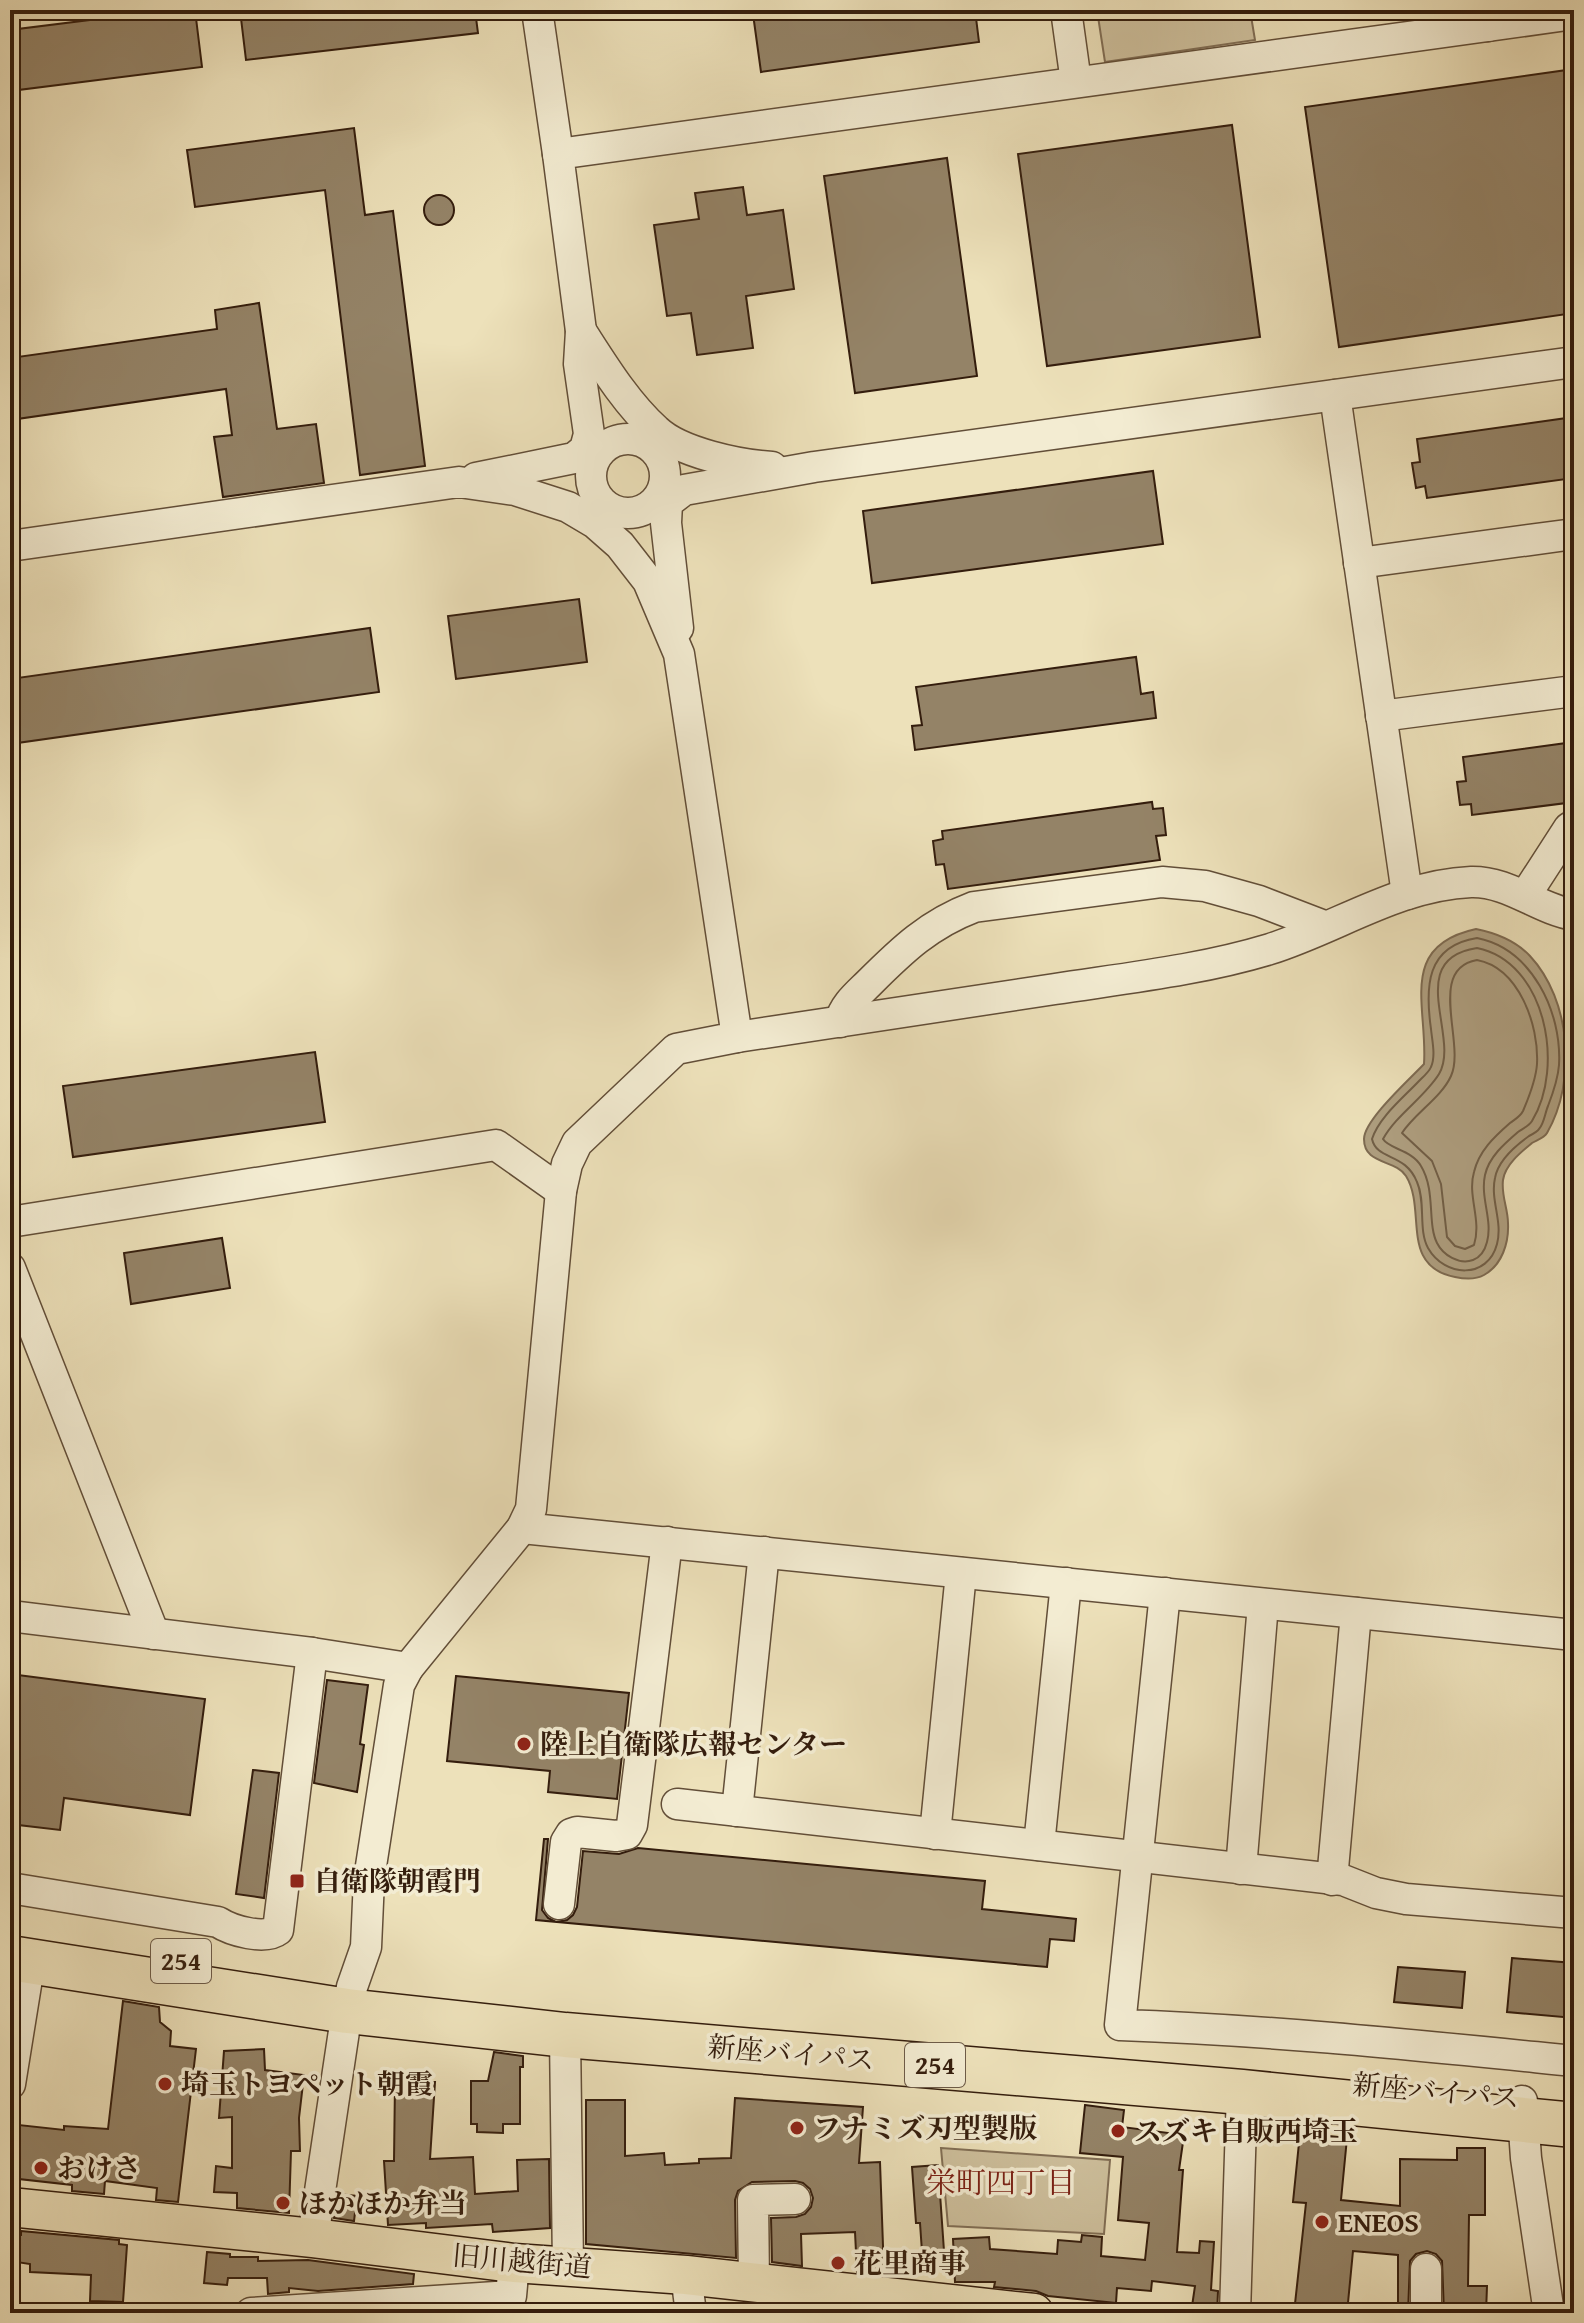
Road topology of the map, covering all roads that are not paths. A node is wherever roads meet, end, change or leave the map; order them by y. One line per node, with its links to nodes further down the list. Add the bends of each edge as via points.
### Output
1 (537, 10): 6 (street)
2 (1066, 10): 5 (street)
3 (1574, 14): 4 (street)
4 (1487, 18): 5 (street)
5 (1076, 82): 6 (street)
6 (558, 154): 7 (street)
7 (581, 331): 10 (street); 11 (street, via 579,364)
8 (1574, 362): 9 (street)
9 (1335, 395): 12 (street); 18 (street)
10 (652, 438): 11 (street, via 619,440); 12 (street, via 731,461); 14 (street, via 665,472)
11 (590, 453): 13 (street); 15 (street, via 590,478)
12 (814, 467): 14 (street, via 684,490)
13 (459, 482): 15 (street, via 515,490); 17 (street)
14 (663, 500): 15 (street, via 632,514); 19 (street)
15 (601, 515): 19 (street, via 648,581)
16 (1574, 534): 18 (street)
17 (10, 546)
18 (1359, 563): 21 (street)
19 (679, 654): 28 (street)
20 (1574, 691): 21 (street)
21 (1381, 716): 23 (street)
22 (1574, 825): 24 (street)
23 (1407, 894): 24 (street, via 1471,882); 26 (street)
24 (1525, 896): 25 (street)
25 (1574, 915)
26 (1324, 926): 27 (street, via 1270,949 1168,972); 27 (street, via 1205,886 1162,882 974,907 910,942 850,1002)
27 (840, 1022): 28 (street)
28 (737, 1037): 29 (street, via 676,1049 577,1143)
29 (561, 1191): 30 (street, via 496,1145); 32 (street, via 531,1509)
30 (10, 1222)
31 (10, 1268): 41 (street)
32 (522, 1528): 33 (street); 44 (street)
33 (667, 1542): 34 (street); 53 (street, via 632,1825 627,1834 616,1836 571,1834)
34 (764, 1552): 35 (street); 46 (street)
35 (961, 1573): 36 (street); 47 (street)
36 (1066, 1583): 37 (street); 48 (street)
37 (1165, 1593): 38 (street); 49 (street)
38 (1263, 1604): 39 (street); 50 (street)
39 (1356, 1613): 42 (street); 51 (street)
40 (10, 1616): 41 (street)
41 (154, 1634): 43 (street)
42 (1574, 1635)
43 (312, 1653): 44 (street); 52 (street, via 278,1930 273,1934)
44 (408, 1668): 56 (street, via 399,1685 372,1864 366,1947)
45 (677, 1804): 46 (street)
46 (737, 1811): 47 (street)
47 (935, 1834): 48 (street)
48 (1039, 1845): 49 (street)
49 (1136, 1857): 50 (street); 58 (street, via 1120,2025 1326,2037)
50 (1241, 1869): 51 (street)
51 (1332, 1880): 54 (street, via 1406,1899)
52 (10, 1888)
53 (559, 1904)
54 (1574, 1913)
55 (17, 1951): 56 (highway, 新座バイパス / 254); 59 (street)
56 (349, 1999): 57 (highway, 新座バイパス / 254); 62 (highway, 新座バイパス / 254); 66 (street)
57 (565, 2035): 60 (highway, 新座バイパス / 254); 68 (street)
58 (1574, 2061)
59 (10, 2084)
60 (1242, 2092): 62 (highway, 新座バイパス / 254); 76 (street)
61 (1574, 2104): 62 (highway, 新座バイパス / 254)
62 (1522, 2110): 63 (highway, 新座バイパス / 254); 78 (street)
63 (1574, 2125)
64 (795, 2199): 71 (street, via 753,2200)
65 (10, 2207): 66 (main road, 旧川越街道)
66 (313, 2238): 67 (main road, 旧川越街道)
67 (514, 2263): 68 (main road, 旧川越街道); 72 (street, via 511,2296)
68 (568, 2267): 70 (main road, 旧川越街道)
69 (1426, 2269): 77 (street)
70 (686, 2275): 71 (main road, 旧川越街道); 74 (street)
71 (754, 2283): 75 (main road, 旧川越街道)
72 (429, 2308): 73 (street)
73 (268, 2312)
74 (691, 2313)
75 (1034, 2313)
76 (1235, 2313)
77 (1426, 2313)
78 (1549, 2313)

